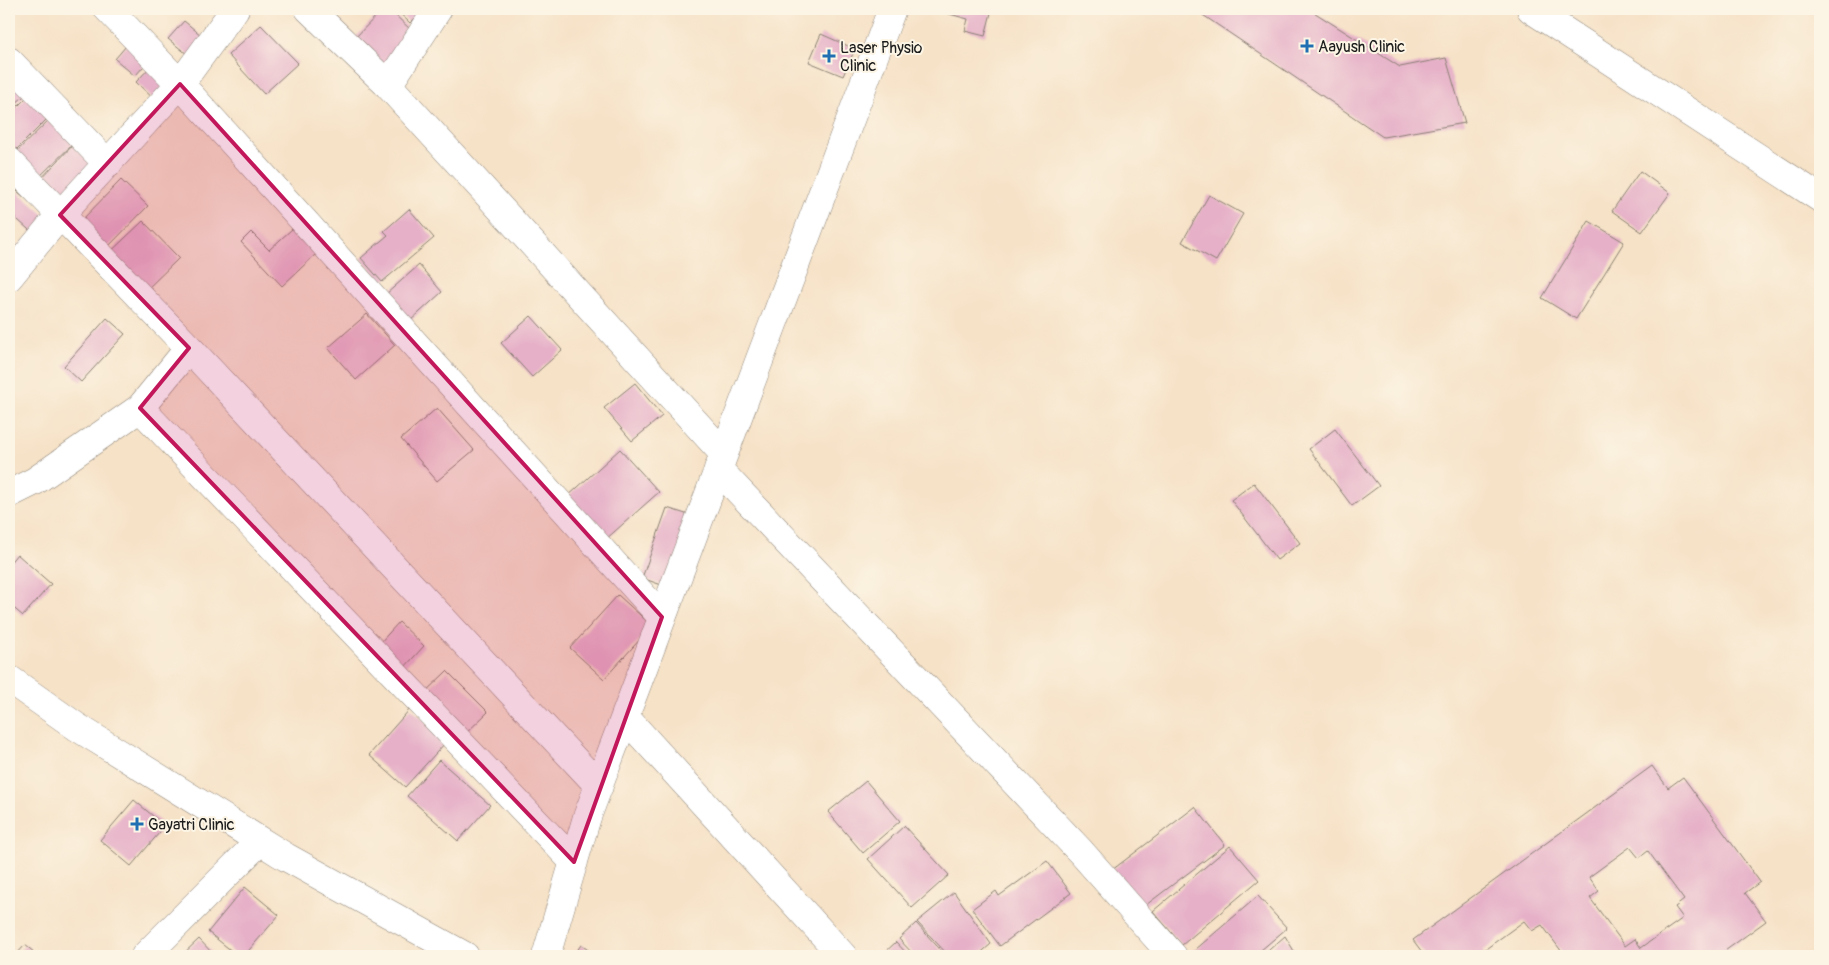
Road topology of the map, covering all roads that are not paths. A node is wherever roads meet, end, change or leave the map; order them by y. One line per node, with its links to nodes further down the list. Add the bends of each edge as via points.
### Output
1 (108, 9): 8 (street)
2 (235, 9): 8 (street)
3 (309, 9): 9 (street)
4 (438, 9): 9 (street)
5 (892, 9): 17 (street)
6 (1531, 9): 12 (street)
7 (9, 61): 11 (street)
8 (180, 84): 11 (street); 19 (street)
9 (388, 84): 17 (street)
10 (9, 161): 13 (street)
11 (108, 164): 13 (street)
12 (1816, 188)
13 (60, 215): 14 (street); 15 (street)
14 (9, 278)
15 (189, 348): 16 (street); 22 (street)
16 (140, 408): 18 (street, via 35,482); 24 (street)
17 (721, 462): 19 (street); 29 (street)
18 (9, 492)
19 (662, 617): 21 (street)
20 (9, 679): 23 (street, via 77,726)
21 (625, 717): 22 (street); 28 (street)
22 (598, 786): 24 (street)
23 (260, 841): 25 (street); 26 (street)
24 (574, 862): 27 (street)
25 (449, 953)
26 (145, 956)
27 (546, 956)
28 (843, 956)
29 (1173, 956)

